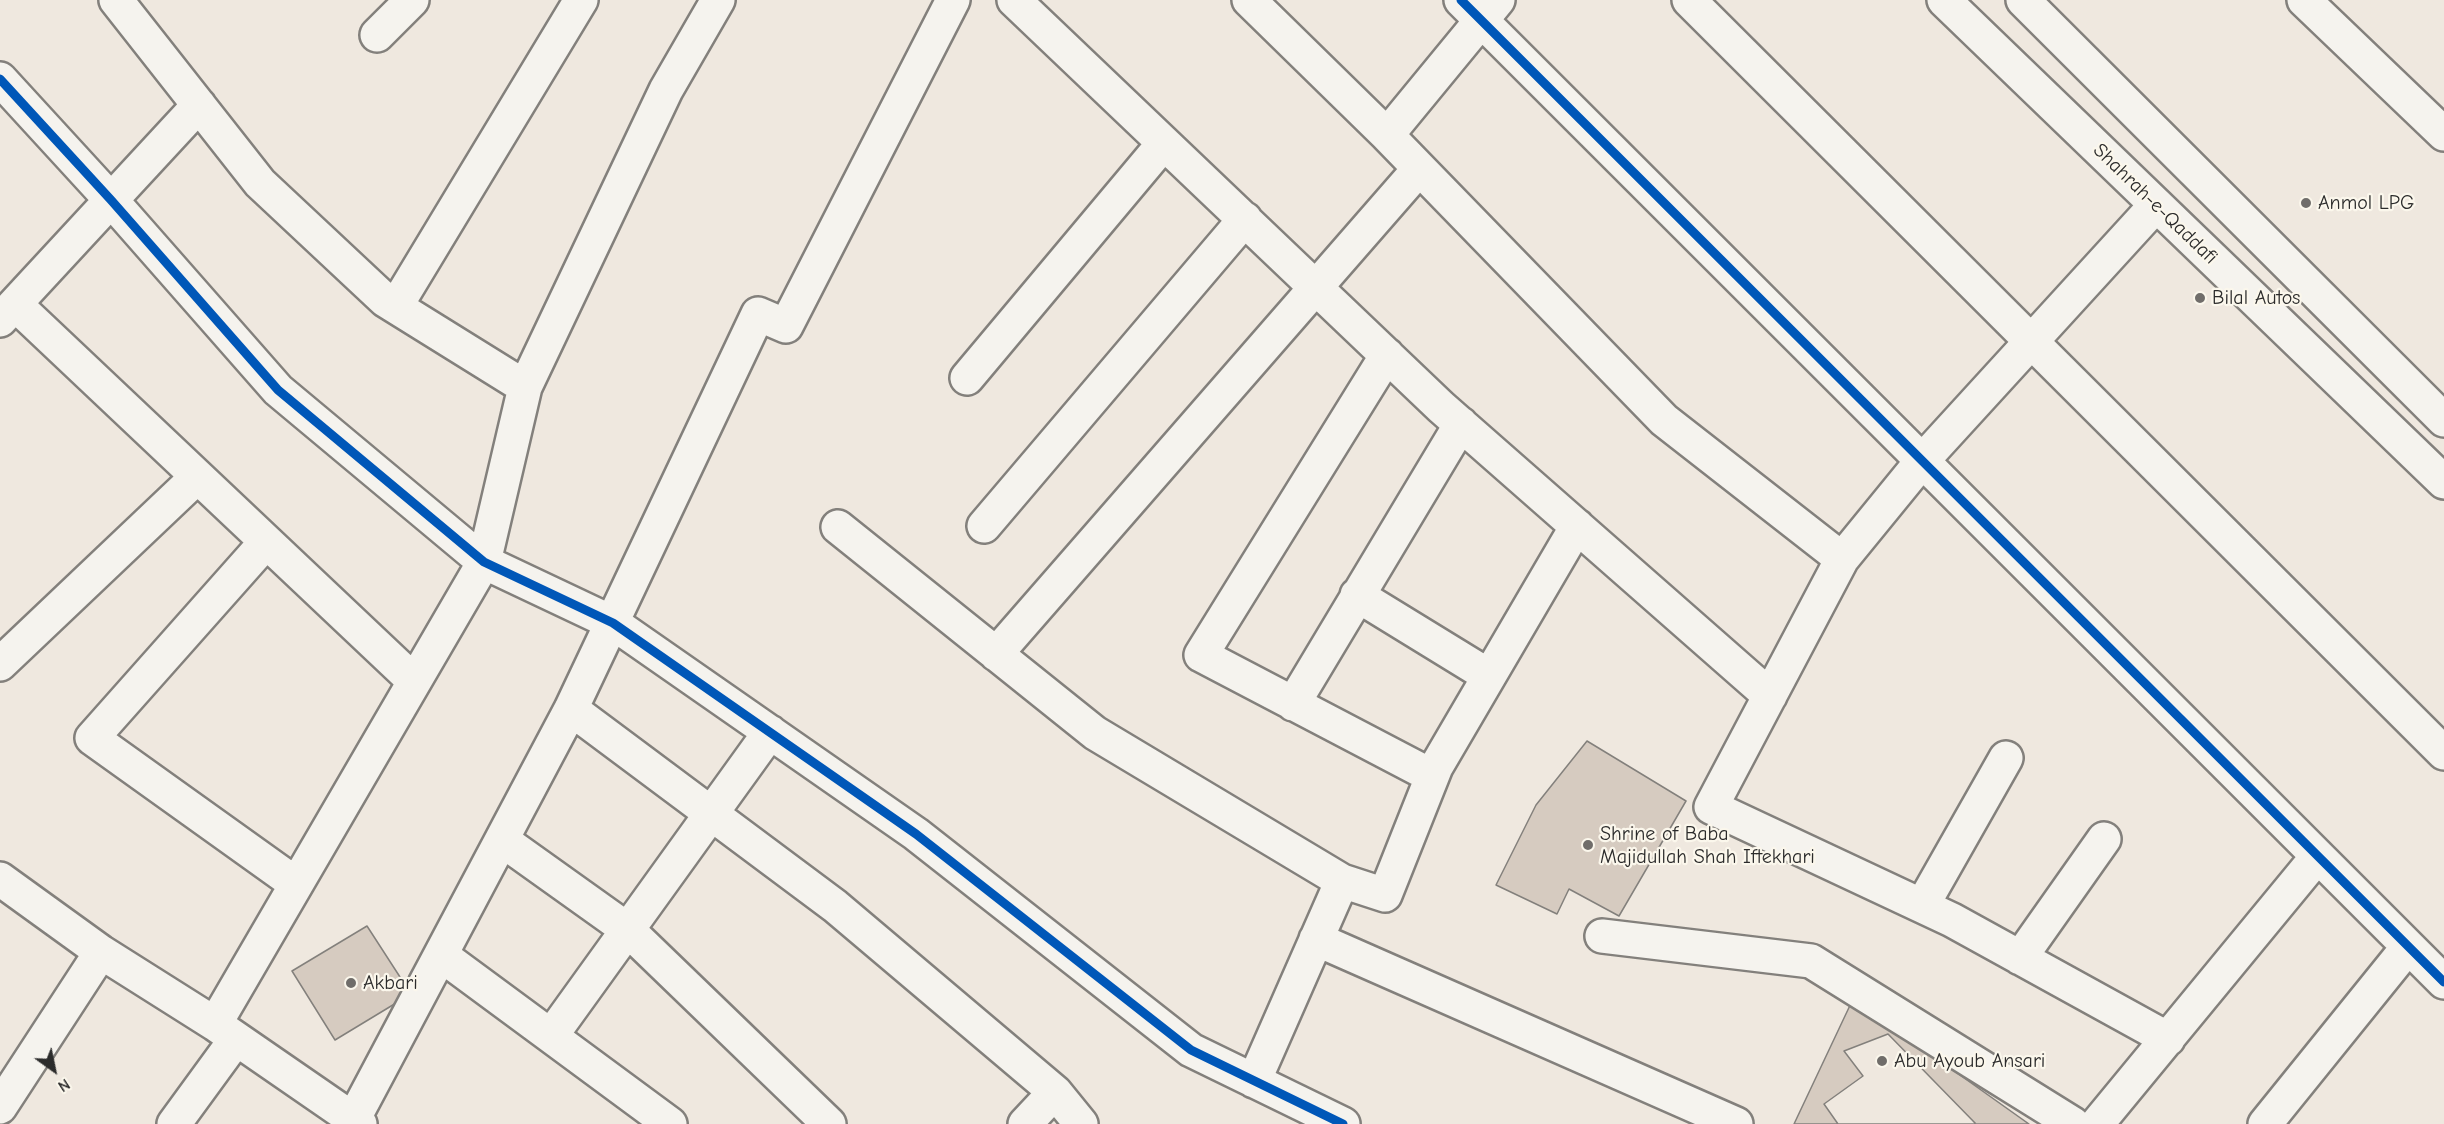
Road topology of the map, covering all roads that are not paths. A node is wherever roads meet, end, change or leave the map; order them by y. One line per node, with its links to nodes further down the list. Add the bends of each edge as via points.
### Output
1 (116, 0): 15 (street)
2 (412, 0): 13 (street)
3 (581, 0): 24 (street)
4 (718, 0): 29 (street, via 666,90)
5 (953, 0): 42 (street, via 786,326 758,314)
6 (1014, 0): 18 (street)
7 (1249, 0): 17 (street)
8 (1689, 0): 26 (street)
9 (1944, 0): 21 (street, Shahrah-e-Qaddafi)
10 (2023, 0): 30 (street)
11 (2304, 0): 16 (street)
12 (1480, 7): 17 (street); 32 (street)
13 (377, 35)
14 (0, 79): 20 (street)
15 (199, 105): 20 (street); 24 (street, via 260,183)
16 (2444, 134)
17 (1387, 135): 19 (street)
18 (1164, 143): 22 (street); 28 (street)
19 (1419, 169): 23 (street); 39 (street, via 1664,420)
20 (111, 200): 25 (street); 40 (street, via 278,390)
21 (2156, 205): 26 (street); 34 (street, Shahrah-e-Qaddafi)
22 (1245, 219): 23 (street); 35 (street)
23 (1316, 287): 27 (street); 43 (street)
24 (396, 306): 29 (street)
25 (8, 312): 33 (street)
26 (2031, 341): 32 (street); 51 (street)
27 (1387, 355): 31 (street); 48 (street, via 1201,656)
28 (967, 378)
29 (525, 387): 40 (street)
30 (2444, 420)
31 (1461, 424): 36 (street); 41 (street)
32 (1922, 461): 39 (street); 57 (street)
33 (197, 477): 38 (street); 44 (street)
34 (2444, 482)
35 (984, 526)
36 (1577, 526): 45 (street); 47 (street)
37 (838, 527): 43 (street)
38 (266, 542): 46 (street); 60 (street, via 93,738)
39 (1842, 559): 47 (street)
40 (483, 562): 42 (street); 46 (street)
41 (1358, 595): 45 (street); 48 (street)
42 (613, 623): 49 (street); 50 (street)
43 (996, 654): 59 (street, via 1095,733)
44 (0, 664)
45 (1489, 676): 53 (street)
46 (414, 681): 60 (street)
47 (1770, 696): 61 (street, via 1711,807)
48 (1293, 704): 53 (street)
49 (572, 709): 54 (street); 56 (street)
50 (771, 732): 54 (street); 73 (street, via 916,834 1191,1050)
51 (2444, 753)
52 (2006, 758): 61 (street)
53 (1432, 776): 59 (street, via 1385,895)
54 (712, 814): 62 (street); 74 (street, via 835,906)
55 (2104, 839): 68 (street)
56 (502, 840): 62 (street); 67 (street)
57 (2317, 856): 65 (street); 72 (street)
58 (0, 879): 66 (street)
59 (1342, 881): 64 (street)
60 (296, 884): 70 (street)
61 (1922, 906): 68 (street)
62 (628, 930): 71 (street); 79 (street)
63 (1602, 936): 84 (street, via 1811,961)
64 (1316, 939): 73 (street); 83 (street)
65 (2408, 947): 69 (street); 86 (street)
66 (101, 952): 70 (street); 75 (street)
67 (441, 955): 71 (street); 77 (street)
68 (2020, 958): 72 (street)
69 (2444, 982)
70 (225, 1031): 76 (street); 77 (street)
71 (551, 1036): 78 (street)
72 (2168, 1039): 85 (street)
73 (1254, 1081): 82 (street)
74 (1055, 1092): 80 (street); 81 (street)
75 (0, 1107)
76 (180, 1122)
77 (357, 1122)
78 (670, 1124)
79 (829, 1124)
80 (1025, 1124)
81 (1081, 1124)
82 (1343, 1124)
83 (1736, 1124)
84 (2073, 1124)
85 (2097, 1124)
86 (2265, 1124)

